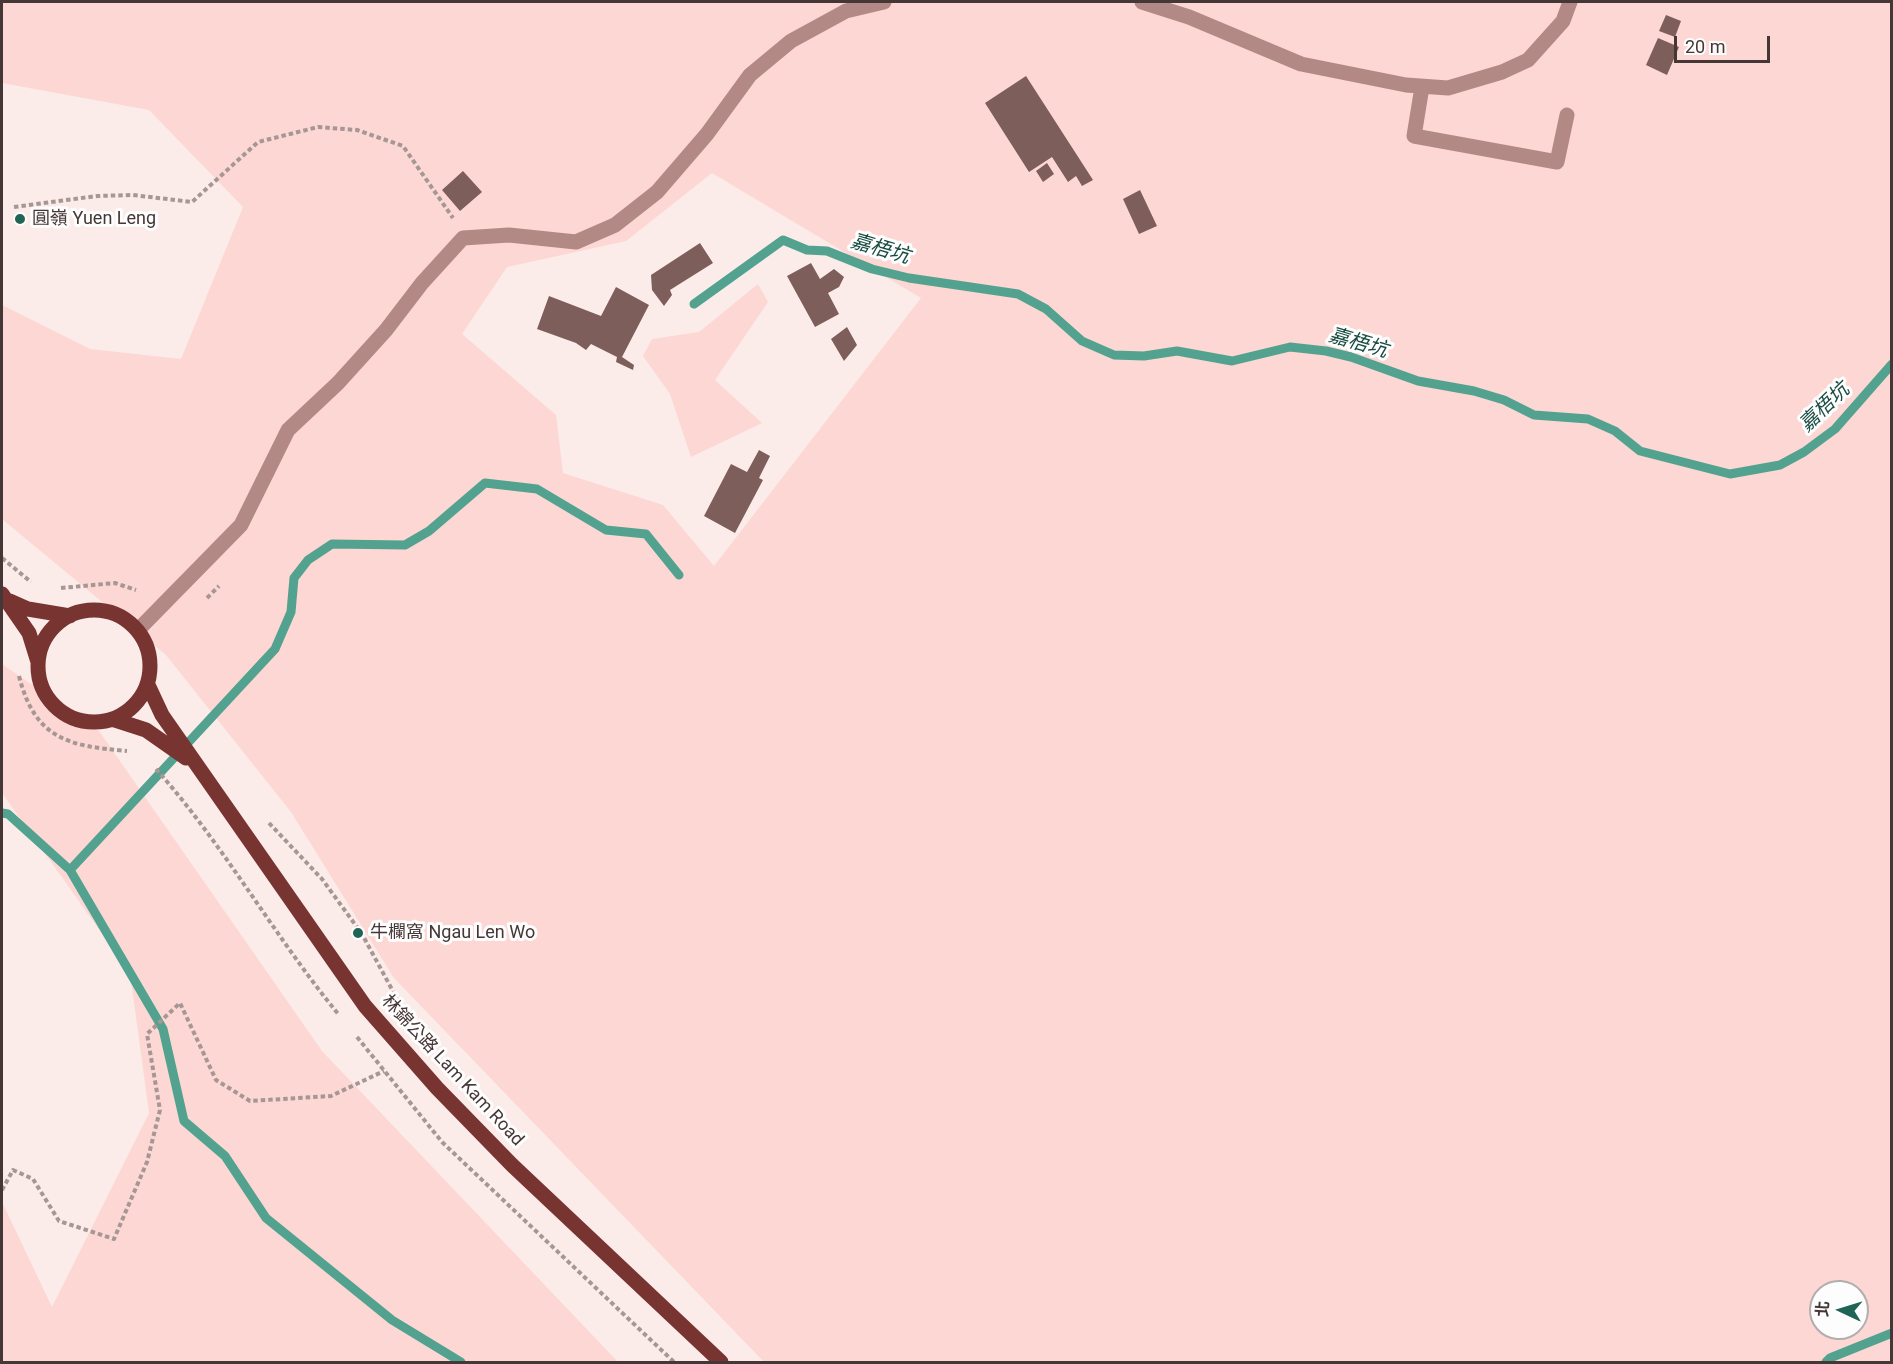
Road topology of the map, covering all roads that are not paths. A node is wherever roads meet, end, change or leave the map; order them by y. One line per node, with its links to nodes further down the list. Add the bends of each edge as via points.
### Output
1 (884, 2): 4 (lane)
2 (1142, 2): 5 (lane, via 1189,17 1301,64)
3 (1570, 2): 5 (lane, via 1563,21 1528,60 1448,88)
4 (843, 6): 9 (lane, via 750,75 707,134 657,192 615,225 576,242 509,235 463,238 387,330 288,430 241,525)
5 (1422, 87): 6 (lane, via 1414,136 1557,162)
6 (1567, 115)
7 (4, 597): 8 (main road, 林錦公路 Lam Kam Road, via 28,609); 10 (main road, 林錦公路 Lam Kam Road, via 29,633)
8 (70, 616): 9 (main road, 林錦公路 Lam Kam Road, via 92,609 110,612); 10 (main road, 林錦公路 Lam Kam Road, via 48,634)
9 (138, 630): 11 (main road, 林錦公路 Lam Kam Road, via 148,647)
10 (39, 663): 12 (main road, 林錦公路 Lam Kam Road, via 43,688 53,705 68,717 87,722)
11 (148, 685): 12 (main road, 林錦公路 Lam Kam Road, via 138,702); 13 (main road, 林錦公路 Lam Kam Road, via 162,715)
12 (112, 719): 13 (main road, 林錦公路 Lam Kam Road, via 146,730)
13 (198, 767): 14 (main road, 林錦公路 Lam Kam Road, via 373,1014 437,1088 512,1165)
14 (721, 1362)

